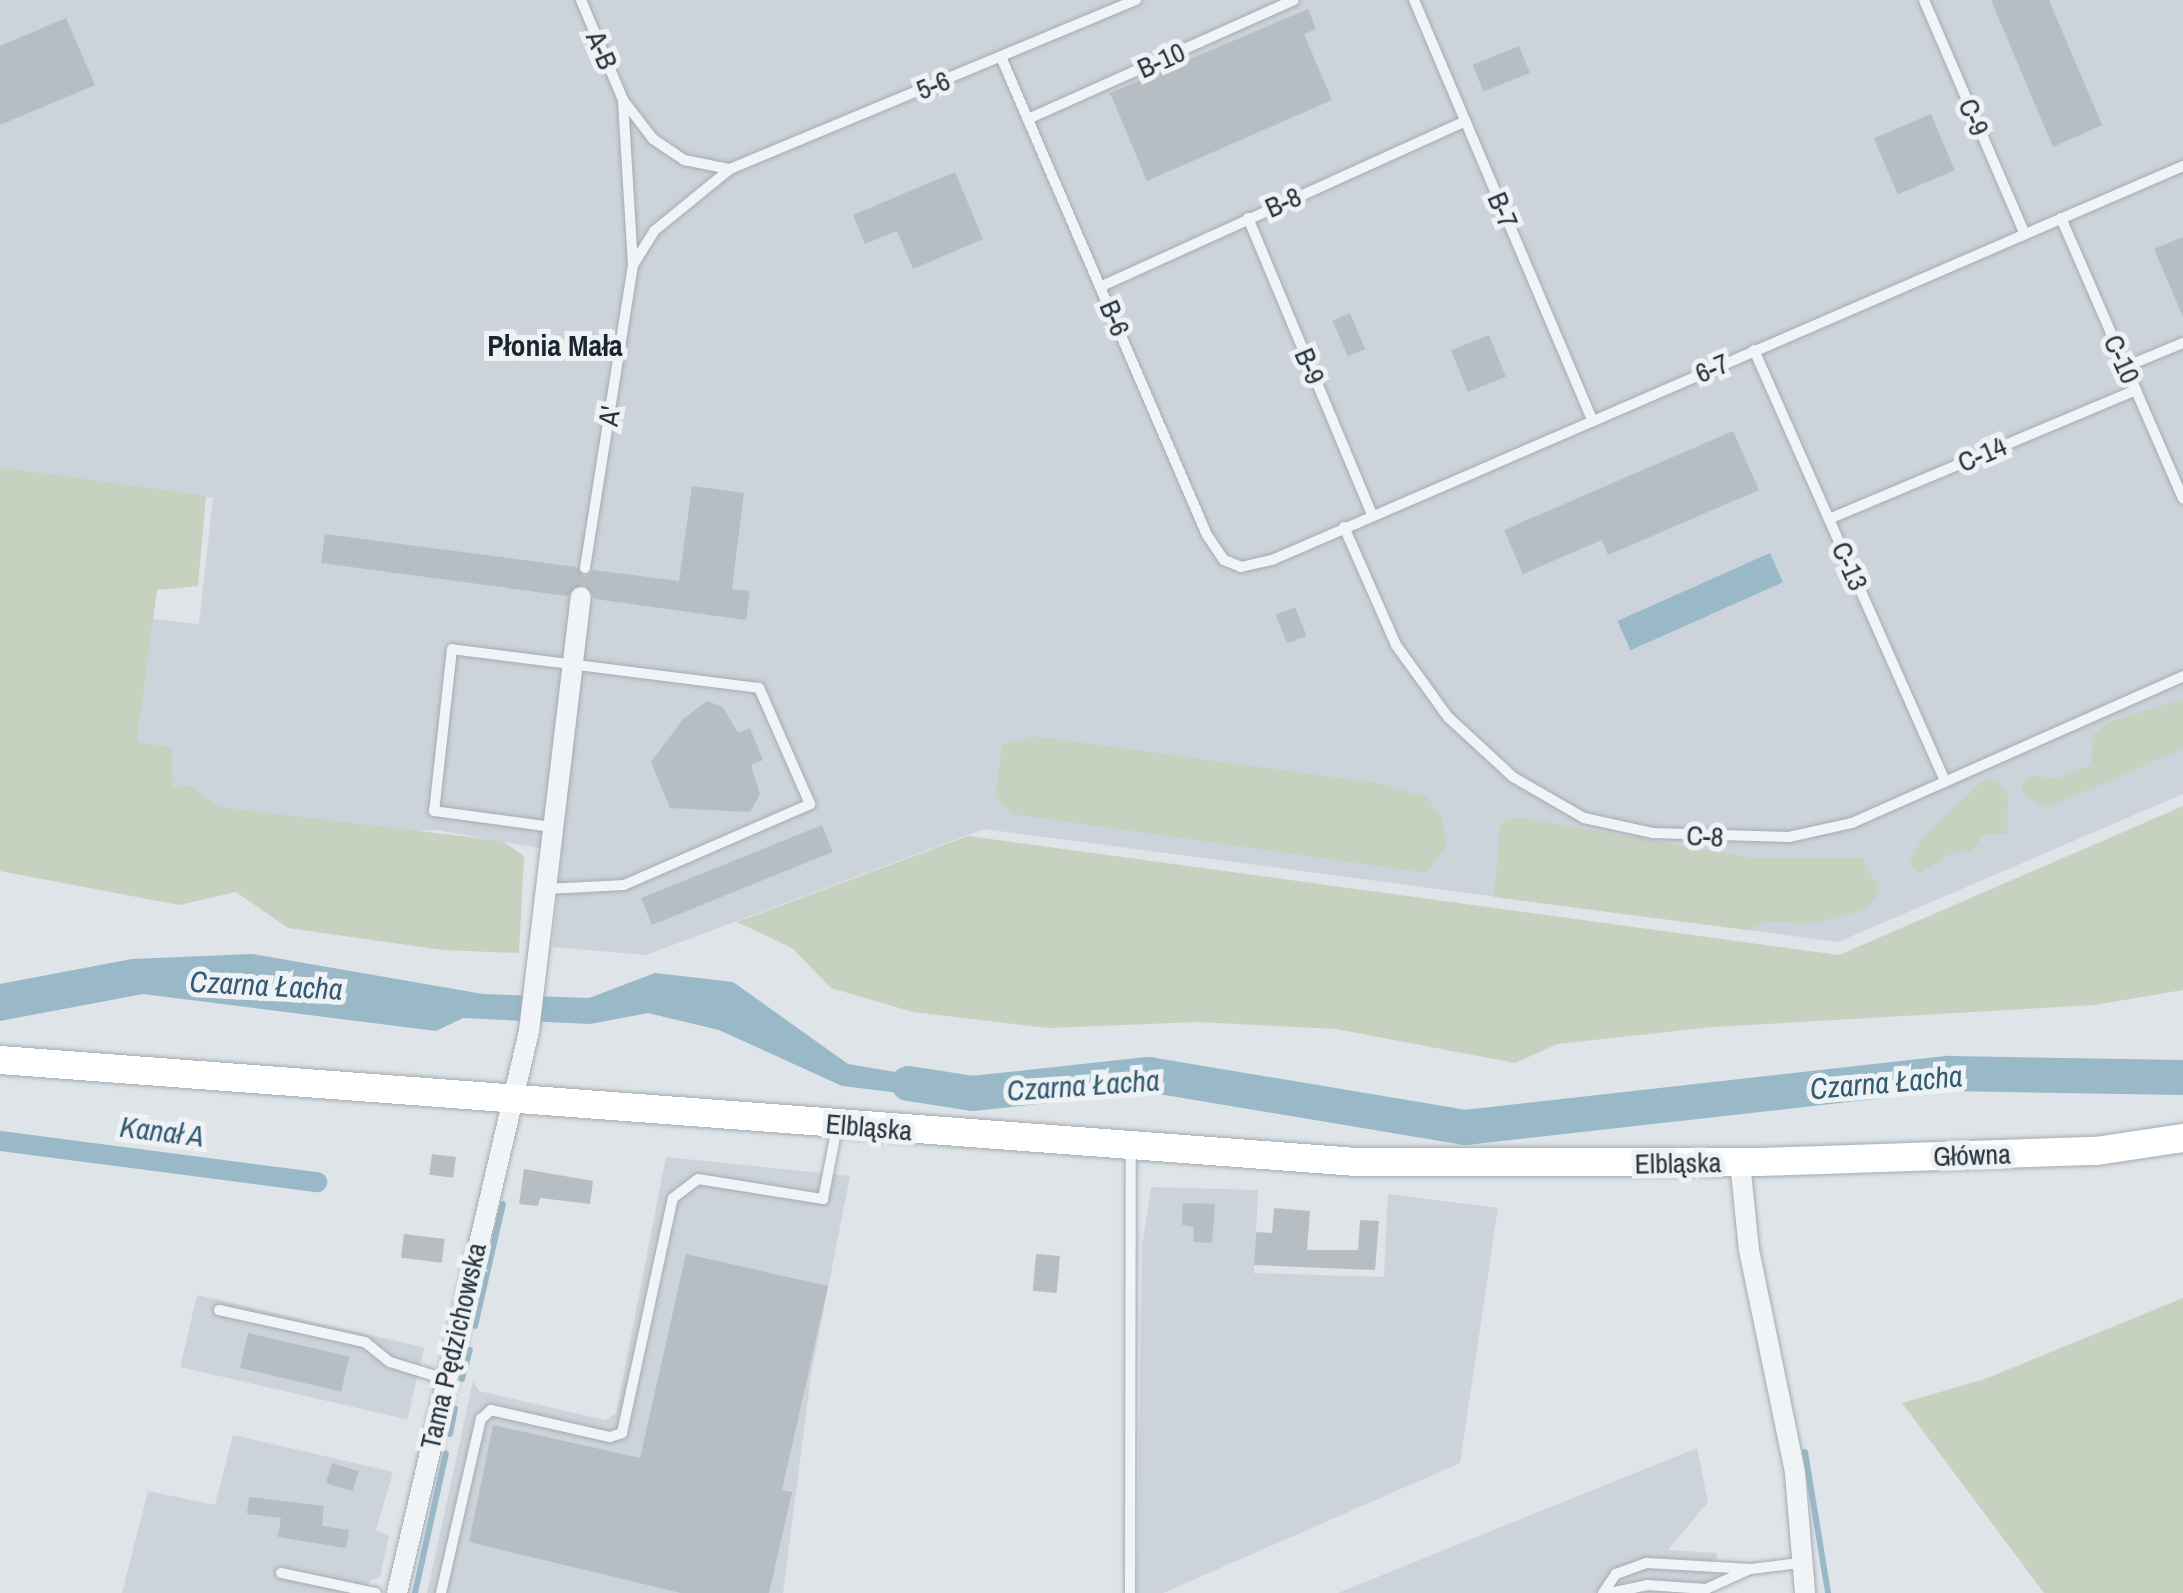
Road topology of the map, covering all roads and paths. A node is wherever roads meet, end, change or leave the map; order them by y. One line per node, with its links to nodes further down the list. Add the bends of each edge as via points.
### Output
1 (582, 0): 8 (lane, A-B)
2 (1136, 0): 6 (lane, 5-6)
3 (1294, 0): 9 (lane, B-10)
4 (1414, 0): 10 (lane, B-7)
5 (1924, 0): 15 (lane, C-9)
6 (1117, 4): 7 (lane, 5-6)
7 (1001, 57): 9 (lane, B-6); 12 (lane, 5-6)
8 (623, 100): 12 (lane, via 652,140 684,160); 16 (lane, A')
9 (1028, 119): 17 (lane, B-6)
10 (1465, 121): 13 (lane, B-8); 22 (lane, B-7)
11 (2183, 166): 14 (lane, 6-7)
12 (730, 169): 16 (lane, A', via 664,220)
13 (1248, 218): 17 (lane, B-8); 24 (lane, B-9)
14 (2060, 218): 15 (lane, 6-7); 20 (lane, C-10)
15 (2025, 234): 19 (lane, 6-7)
16 (634, 265): 28 (lane, A')
17 (1102, 286): 27 (lane, B-6, via 1208,535 1224,560)
18 (2183, 342): 20 (lane)
19 (1754, 350): 22 (lane, 6-7); 25 (lane, C-13)
20 (2125, 367): 21 (lane, C-10)
21 (2136, 390): 23 (lane, C-10); 25 (lane, C-14)
22 (1592, 420): 24 (lane, 6-7)
23 (2183, 499)
24 (1372, 514): 26 (lane, 6-7)
25 (1829, 519): 32 (lane, C-13)
26 (1344, 527): 27 (lane, 6-7); 32 (lane, C-8, via 1396,645 1448,717 1513,778 1584,818 1653,833 1788,837 1852,823)
27 (1241, 567)
28 (584, 568)
29 (581, 597): 30 (street, Tama Pędzichowska)
30 (573, 663): 33 (street, Tama Pędzichowska); 33 (lane, via 452,649 434,785 434,811); 34 (lane, via 759,688 810,804 624,885)
31 (2183, 676): 32 (lane, C-8)
32 (1945, 782)
33 (554, 828): 34 (street, Tama Pędzichowska)
34 (546, 889): 36 (street, Tama Pędzichowska, via 529,1031)
35 (0, 1060): 36 (main road, Elbląska)
36 (512, 1100): 37 (main road, Elbląska); 42 (street, Tama Pędzichowska)
37 (838, 1125): 39 (main road, Elbląska); 48 (lane, via 823,1199 698,1180 673,1198 622,1432 610,1437 492,1410 481,1418)
38 (2183, 1138): 40 (main road, Główna, via 2096,1151)
39 (1131, 1150): 40 (main road, Elbląska, via 1504,1166); 49 (lane)
40 (1750, 1162): 43 (street, via 1749,1250 1795,1473)
41 (219, 1310): 42 (lane, via 365,1342 390,1362)
42 (445, 1379): 47 (street, Tama Pędzichowska)
43 (1800, 1563): 44 (lane); 51 (street)
44 (1751, 1569): 50 (lane, via 1706,1588 1647,1585); 50 (lane, via 1647,1564 1616,1574)
45 (281, 1573): 46 (lane)
46 (376, 1593)
47 (397, 1593)
48 (441, 1593)
49 (1130, 1593)
50 (1606, 1593)
51 (1806, 1593)

